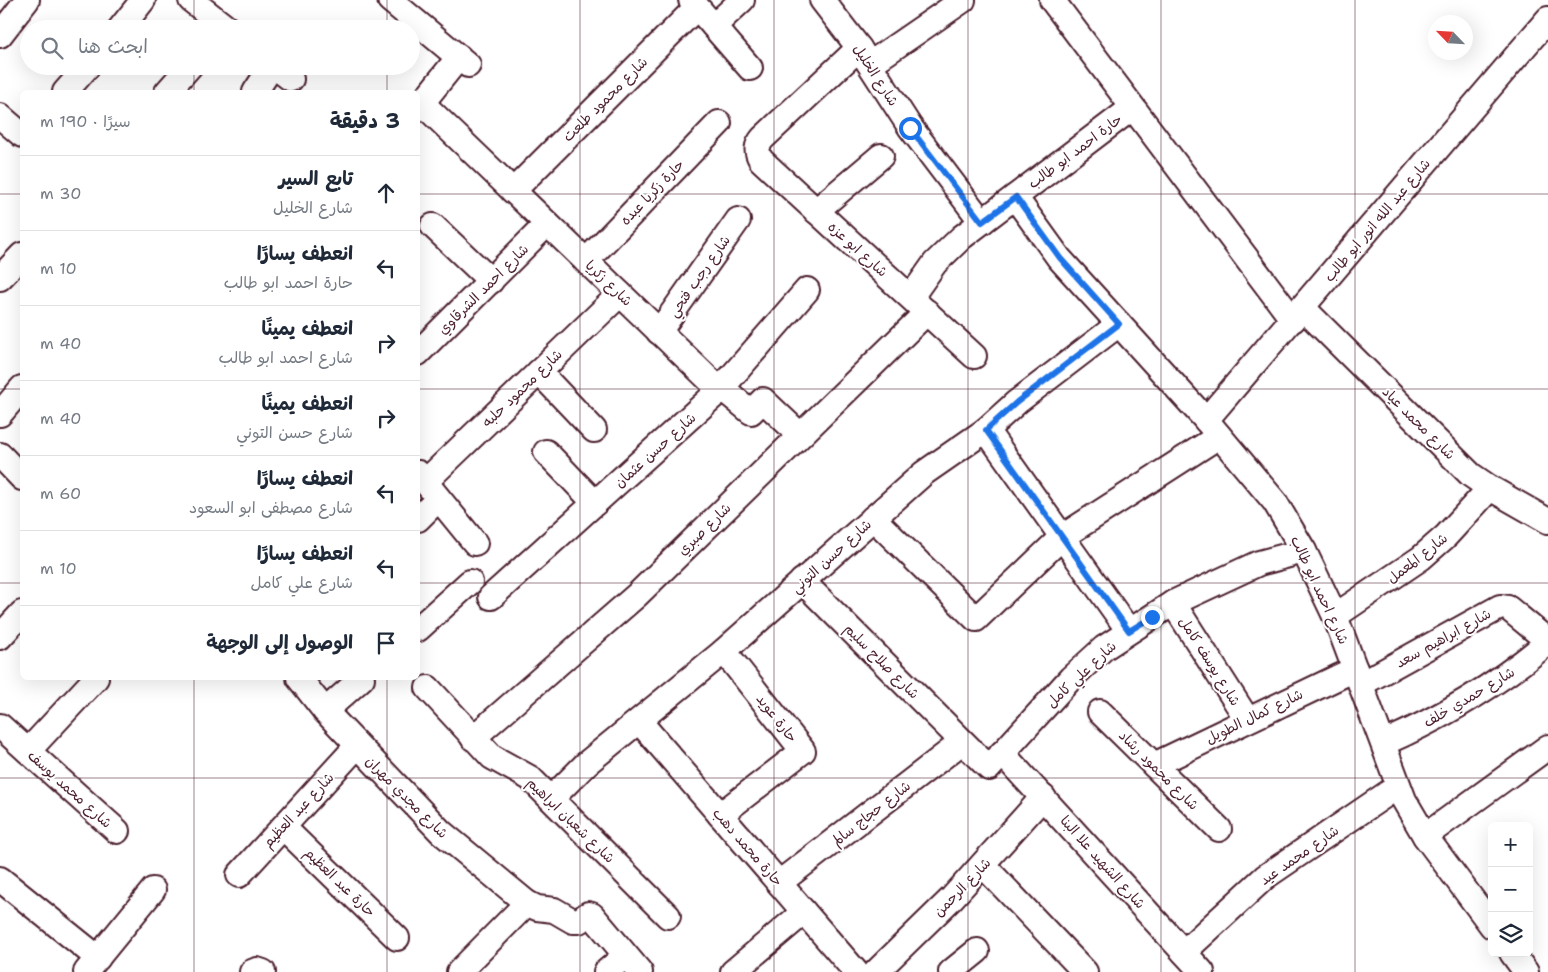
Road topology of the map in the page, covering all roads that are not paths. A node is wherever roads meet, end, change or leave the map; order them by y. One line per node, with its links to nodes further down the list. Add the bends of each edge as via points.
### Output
1 (27, 0): 16 (street)
2 (143, 0): 11 (street)
3 (192, 0): 12 (street)
4 (390, 0): 13 (street)
5 (742, 0): 15 (street)
6 (822, 0): 17 (street, شارع الخليل)
7 (963, 0): 17 (street)
8 (1052, 0): 26 (street, شارع محمد عياد)
9 (694, 4): 15 (street); 31 (street, شارع محمود طلعت)
10 (1548, 19): 45 (street, شارع عبد الله انور ابو طالب)
11 (127, 20)
12 (216, 20)
13 (414, 20)
14 (420, 25): 25 (street, via 463,61)
15 (714, 26): 18 (street)
16 (0, 36)
17 (864, 56): 33 (street, شارع ابو عزه, via 757,144 761,160); 35 (street, شارع الخليل, via 910,128)
18 (750, 68)
19 (80, 75): 22 (street)
20 (182, 75): 23 (street)
21 (274, 75): 24 (street)
22 (67, 90)
23 (169, 90)
24 (257, 90)
25 (420, 105): 31 (street, شارع زكريا)
26 (1132, 108): 32 (street, حارة احمد ابو طالب); 45 (street, شارع محمد عياد)
27 (0, 116): 29 (street)
28 (719, 123): 39 (street, حارة زكريا عبده)
29 (20, 133)
30 (881, 156): 33 (street)
31 (513, 191): 36 (street, شارع زكريا)
32 (1016, 197): 35 (street, حارة احمد ابو طالب); 46 (street, شارع احمد ابو طالب, via 1060,258)
33 (816, 212): 44 (street, شارع ابو عزه)
34 (738, 220): 47 (street, شارع رجب فتحي)
35 (982, 222): 44 (street, حارة احمد ابو طالب, via 962,236 935,263)
36 (547, 224): 39 (street, شارع زكريا); 41 (street, شارع احمد الشرقاوي)
37 (433, 226): 41 (street)
38 (20, 257): 40 (street)
39 (586, 261): 43 (street, شارع زكريا)
40 (0, 278)
41 (491, 281): 48 (street, شارع احمد الشرقاوي)
42 (807, 290): 52 (street, شارع حسن عثمان)
43 (620, 294): 47 (street, شارع زكريا); 50 (street, شارع محمود حلبه)
44 (919, 304): 49 (street, شارع ابو عزه); 57 (street, شارع صبري)
45 (1298, 314): 54 (street, شارع عبد الله انور ابو طالب); 62 (street, شارع محمد عياد, via 1471,475)
46 (1119, 324): 54 (street, شارع احمد ابو طالب); 56 (street, شارع حسن التوني, via 1017,402)
47 (659, 332): 52 (street, شارع زكريا)
48 (420, 351)
49 (974, 356)
50 (539, 372): 55 (street); 61 (street, شارع محمود حلبه)
51 (20, 390): 53 (street)
52 (720, 390): 57 (street, شارع زكريا, via 751,412 763,400); 63 (street, شارع حسن عثمان)
53 (0, 414)
54 (1212, 428): 67 (street, شارع عبد الله انور ابو طالب); 69 (street, شارع احمد ابو طالب, via 1275,502)
55 (594, 430)
56 (986, 430): 65 (street, شارع حسن التوني, via 924,473); 67 (street)
57 (800, 435): 91 (street, شارع صبري, via 637,595)
58 (546, 452): 63 (street)
59 (0, 455): 60 (street)
60 (20, 476)
61 (427, 485): 64 (street, شارع محمود حلبه); 68 (street)
62 (1490, 488): 66 (street, شارع محمد عياد); 75 (street, شارع المعمل, via 1421,558)
63 (595, 503): 72 (street, شارع حسن عثمان)
64 (420, 511)
65 (873, 518): 67 (street, شارع عبد الله انور ابو طالب, via 976,619); 70 (street, شارع حسن التوني)
66 (1548, 521)
67 (1062, 537): 77 (street)
68 (476, 543)
69 (1304, 551): 73 (street, شارع علي كامل, via 1259,563); 75 (street, شارع احمد ابو طالب)
70 (802, 581): 80 (street, شارع حسن التوني); 92 (street, شارع صلاح سليم)
71 (470, 582): 76 (street)
72 (491, 597)
73 (1174, 603): 77 (street, شارع علي كامل); 88 (street, شارع يوسف كامل)
74 (20, 615): 78 (street)
75 (1335, 616): 81 (street, شارع احمد ابو طالب)
76 (420, 627)
77 (1129, 631): 97 (street, شارع علي كامل, via 1104,648 1071,678)
78 (0, 638)
79 (1548, 642): 81 (street, شارع ابراهيم سعد, via 1508,608 1500,607); 93 (street, شارع حمدي خلف, via 1512,672 1428,723)
80 (724, 650): 89 (street, شارع حسن التوني); 102 (street, حارة عويد, via 803,751)
81 (1358, 676): 88 (street, شارع كمال الطويل); 93 (street, شارع احمد ابو طالب)
82 (94, 680): 96 (street)
83 (301, 680): 86 (street, شارع مجدي مهران)
84 (360, 680): 86 (street)
85 (428, 688): 91 (street, شارع شعبان ابراهيم)
86 (325, 711): 94 (street, شارع مجدي مهران)
87 (1100, 712): 98 (street, شارع محمود رشاد)
88 (1247, 719): 98 (street, شارع كمال الطويل)
89 (639, 721): 101 (street, شارع حسن التوني); 102 (street, حارة محمد دهب)
90 (0, 726): 96 (street, شارع محمد يوسف)
91 (473, 738): 101 (street, شارع شعبان ابراهيم, via 492,758 530,778)
92 (962, 742): 97 (street, شارع علي كامل, via 988,768); 110 (street, شارع حجاج سالم)
93 (1384, 743): 99 (street, شارع احمد ابو طالب)
94 (357, 746): 103 (street, شارع عبد العظيم); 112 (street, شارع مجدي مهران, via 441,832)
95 (1548, 747): 106 (street)
96 (28, 751): 105 (street, شارع محمد يوسف)
97 (1002, 753): 100 (street, شارع الشهيد علا البنا)
98 (1154, 765): 104 (street, شارع محمود رشاد)
99 (1397, 787): 106 (street, شارع احمد ابو طالب); 118 (street, شارع محمد عيد, via 1265,876)
100 (1043, 796): 107 (street, شارع الرحمن); 118 (street, شارع الشهيد علا البنا)
101 (552, 798): 114 (street, شارع شعبان ابراهيم)
102 (720, 815): 110 (street, حارة محمد دهب)
103 (283, 827): 108 (street, شارع عبد العظيم); 116 (street, حارة عبد العظيم)
104 (1219, 829)
105 (117, 831)
106 (1425, 836): 115 (street, شارع احمد ابو طالب)
107 (983, 865): 128 (street, شارع الرحمن); 130 (street)
108 (239, 875)
109 (0, 879): 121 (street)
110 (779, 883): 113 (street, حارة محمد دهب)
111 (152, 890): 121 (street)
112 (528, 903): 120 (street, via 554,910 573,921 592,915); 124 (street)
113 (804, 912): 126 (street); 127 (street, حارة محمد دهب)
114 (668, 916)
115 (1488, 921)
116 (397, 938)
117 (977, 951): 129 (street)
118 (1184, 952): 131 (street, شارع الشهيد علا البنا)
119 (1515, 957): 132 (street)
120 (633, 964): 125 (street)
121 (92, 965)
122 (252, 972): 123 (street)
123 (263, 972)
124 (459, 972)
125 (606, 972)
126 (733, 972)
127 (856, 972)
128 (876, 972)
129 (950, 972)
130 (1086, 972)
131 (1202, 972)
132 (1526, 972)

